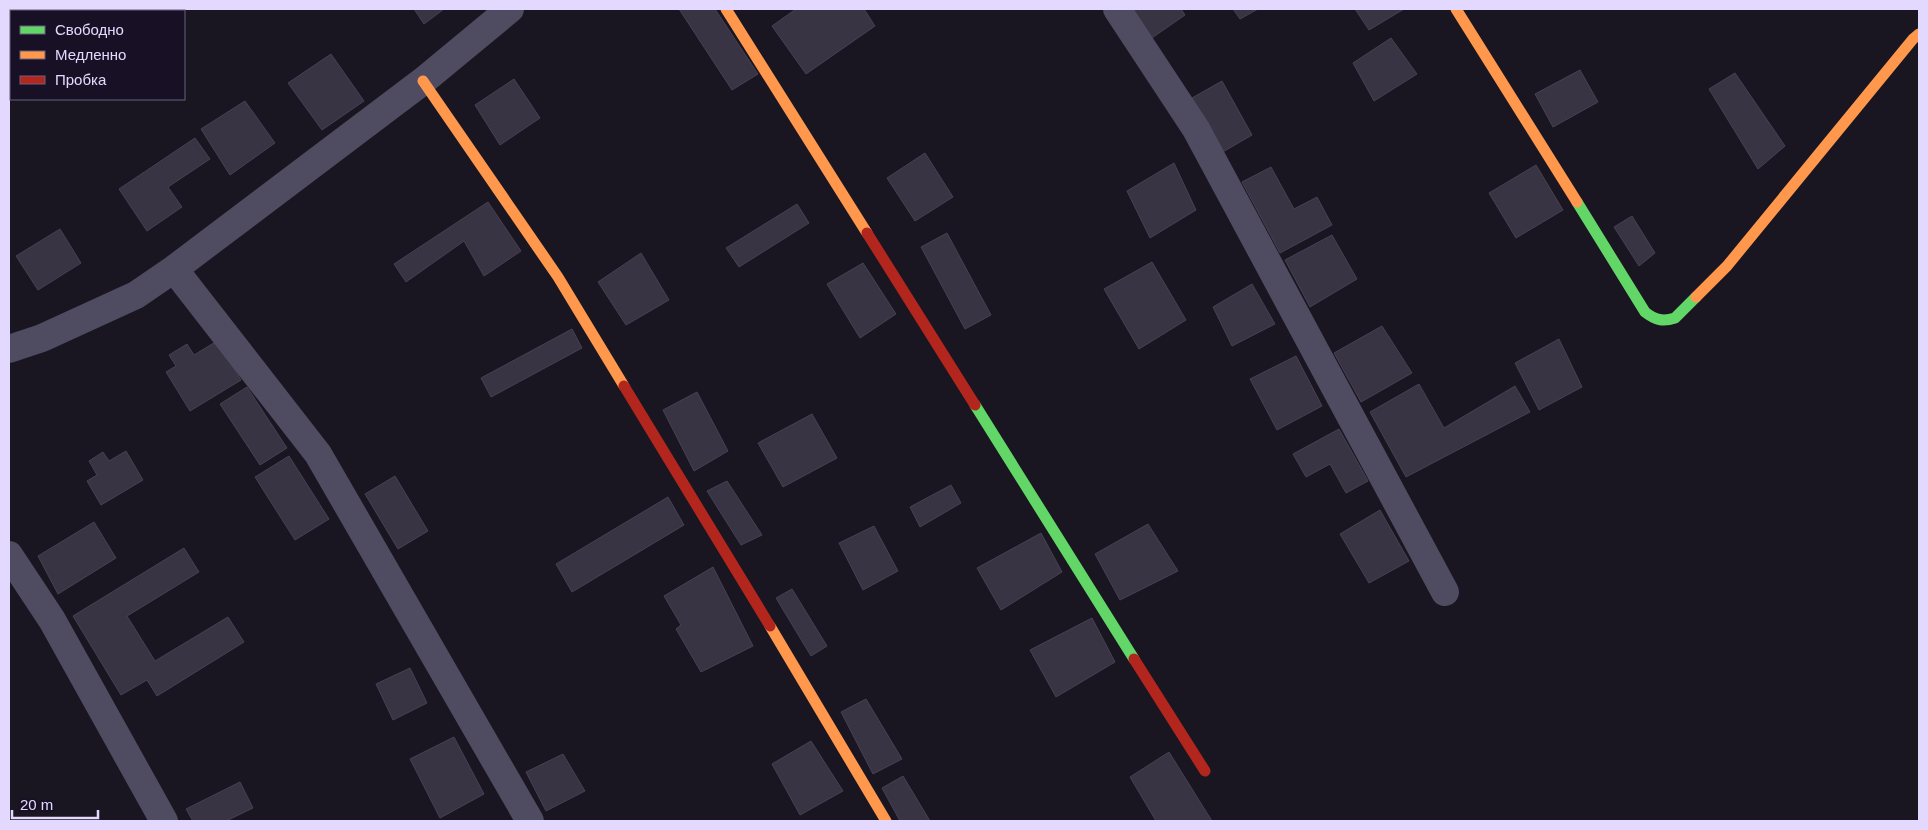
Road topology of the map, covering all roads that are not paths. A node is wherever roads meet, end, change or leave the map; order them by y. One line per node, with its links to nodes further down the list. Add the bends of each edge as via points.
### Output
1 (510, 9): 6 (street)
2 (726, 9): 11 (street)
3 (1117, 9): 10 (street, via 1196,130)
4 (1456, 9): 5 (street, via 1645,312 1655,320 1666,322 1675,318 1727,266)
5 (1919, 34)
6 (423, 81): 7 (street); 14 (street, via 558,277)
7 (174, 269): 8 (street, via 136,295 96,315); 13 (street, via 318,454)
8 (9, 349)
9 (9, 555): 12 (street, via 52,620)
10 (1445, 592)
11 (1205, 771)
12 (164, 821)
13 (530, 821)
14 (886, 821)

